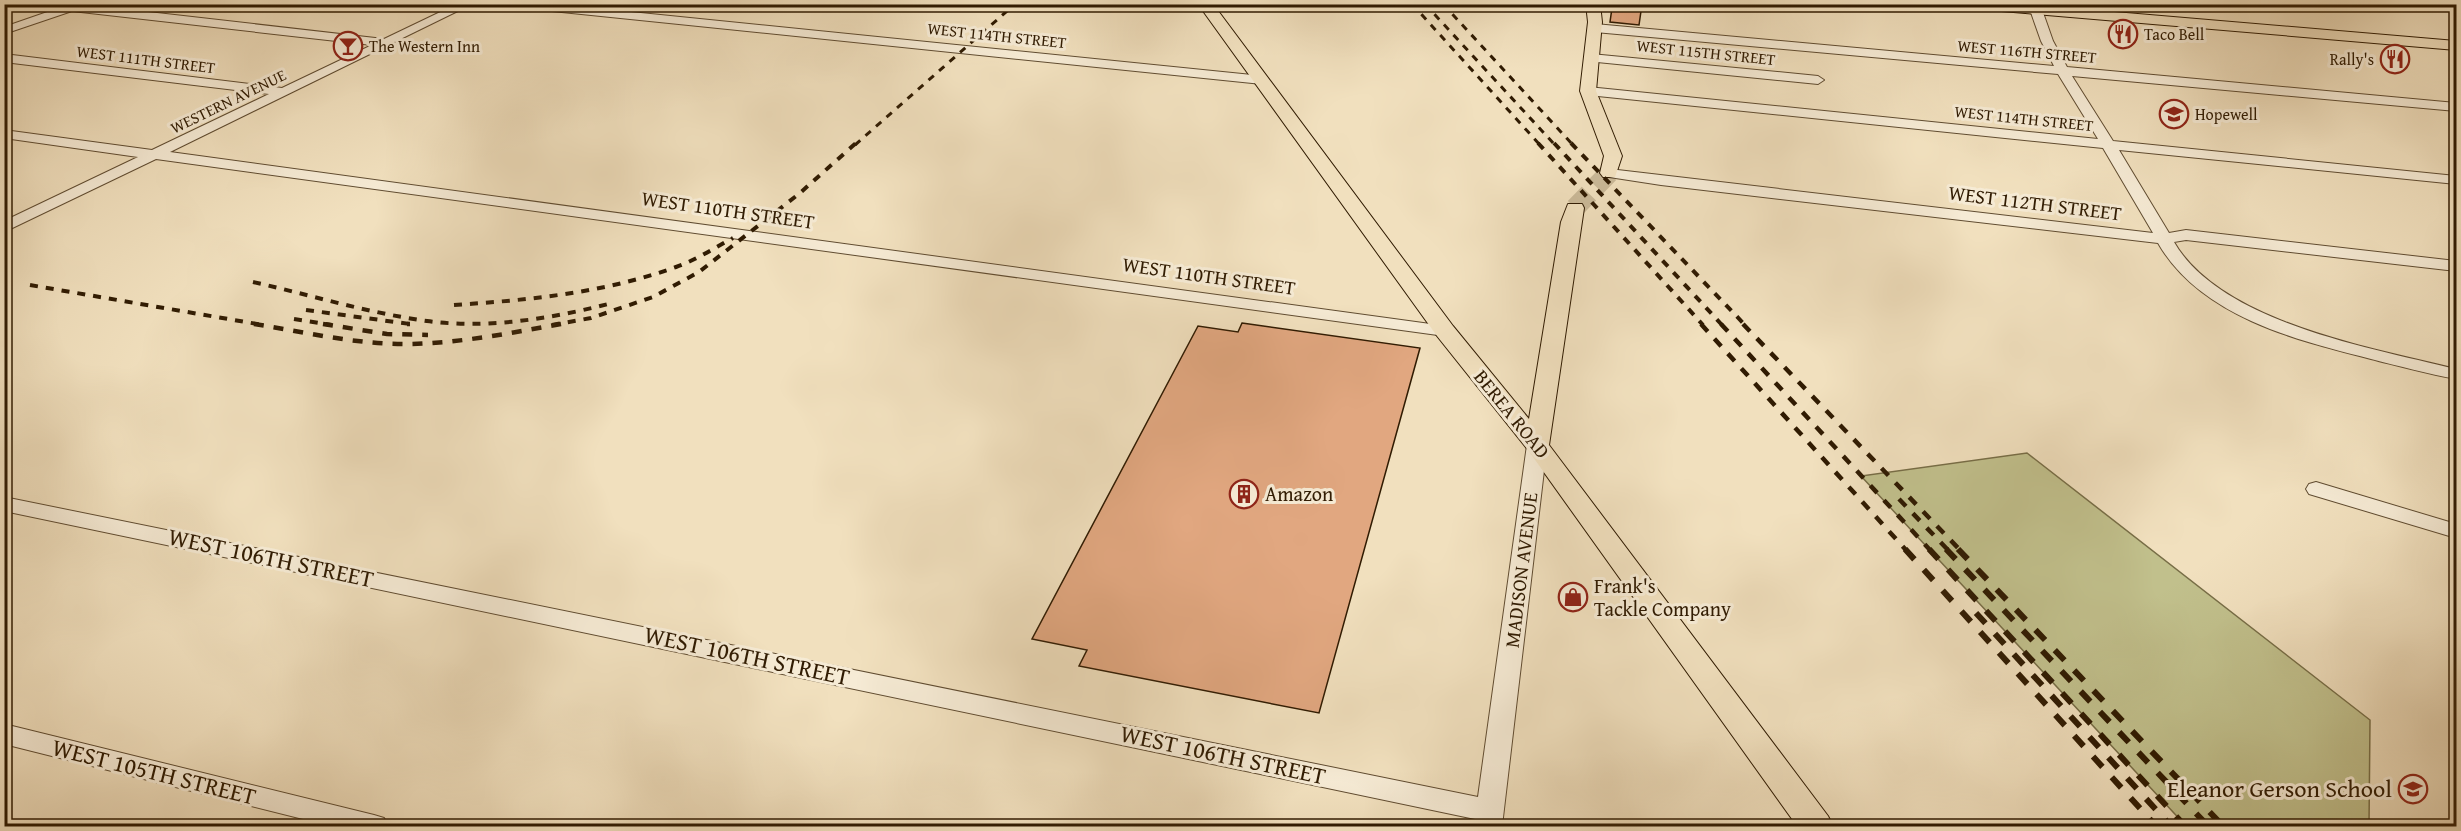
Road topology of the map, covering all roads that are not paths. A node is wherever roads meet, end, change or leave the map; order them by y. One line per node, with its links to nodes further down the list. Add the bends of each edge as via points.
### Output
1 (43, 4): 7 (street)
2 (467, 4): 11 (street, WESTERN AVENUE)
3 (513, 4): 16 (street, WEST 114TH STREET)
4 (1205, 4): 16 (main road, BEREA ROAD)
5 (1593, 4): 9 (main road)
6 (1966, 4): 8 (main road)
7 (75, 6): 10 (street); 11 (street)
8 (2034, 8): 12 (main road); 15 (street)
9 (1595, 28): 14 (main road); 15 (street, WEST 116TH STREET)
10 (4, 32)
11 (386, 43): 19 (street, WESTERN AVENUE)
12 (2457, 46)
13 (4, 58): 19 (street, WEST 111TH STREET)
14 (1591, 58): 17 (street, WEST 115TH STREET); 18 (main road)
15 (2063, 71): 20 (street, WEST 116TH STREET); 22 (street)
16 (1262, 80): 30 (main road, BEREA ROAD)
17 (1818, 80)
18 (1588, 91): 22 (street, WEST 114TH STREET); 24 (main road, via 1613,156)
19 (283, 92): 23 (street, WESTERN AVENUE)
20 (2457, 107)
21 (4, 134): 23 (street, WEST 110TH STREET)
22 (2109, 144): 25 (street, WEST 114TH STREET); 28 (street)
23 (155, 155): 27 (street, WESTERN AVENUE); 30 (street, WEST 110TH STREET)
24 (1609, 173): 28 (street, WEST 112TH STREET)
25 (2457, 180)
26 (1575, 208): 32 (main road, MADISON AVENUE)
27 (4, 227)
28 (2165, 239): 29 (street, WEST 112TH STREET, via 2186,235); 31 (street, via 2182,266 2208,288 2257,315 2321,340)
29 (2457, 266)
30 (1445, 331): 32 (main road, BEREA ROAD)
31 (2457, 374)
32 (1538, 445): 37 (street, MADISON AVENUE); 39 (main road, BEREA ROAD)
33 (2316, 489): 35 (street)
34 (4, 504): 37 (street, WEST 106TH STREET)
35 (2457, 531)
36 (4, 734): 38 (street, WEST 105TH STREET)
37 (1489, 819)
38 (374, 826)
39 (1816, 826)

